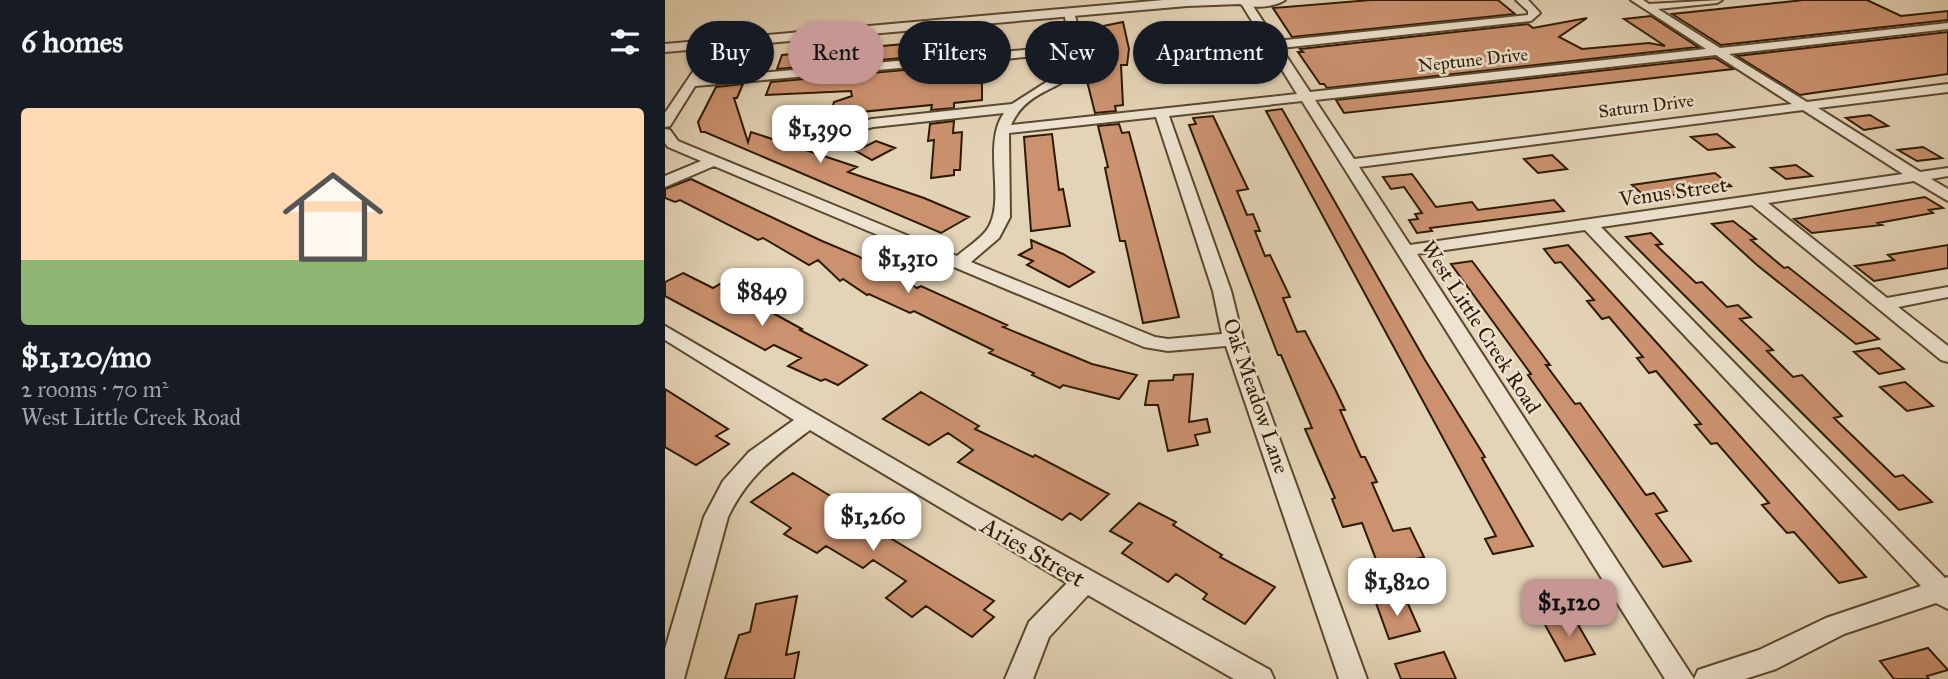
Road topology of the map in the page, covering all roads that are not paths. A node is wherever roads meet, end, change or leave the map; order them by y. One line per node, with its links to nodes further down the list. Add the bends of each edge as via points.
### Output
1 (1278, 0): 4 (street)
2 (1521, 0): 11 (street, via 1533,9 1531,18)
3 (1717, 0): 5 (street)
4 (1244, 1): 6 (street); 8 (street, West Little Creek Road)
5 (1642, 3): 15 (street)
6 (1070, 15): 7 (street); 10 (street)
7 (1071, 21)
8 (1257, 21)
9 (1948, 26): 15 (street, Neptune Drive)
10 (774, 42)
11 (1288, 43)
12 (665, 48): 13 (street)
13 (686, 48)
14 (686, 51): 16 (street)
15 (1717, 51): 23 (street, Neptune Drive); 24 (street)
16 (665, 54)
17 (1025, 54): 19 (street)
18 (1288, 70): 23 (street, West Little Creek Road)
19 (774, 76)
20 (690, 84): 27 (street)
21 (1048, 84): 25 (street)
22 (1948, 88): 24 (street, Saturn Drive)
23 (1305, 96): 26 (street, Neptune Drive); 32 (street, West Little Creek Road)
24 (1805, 106): 32 (street, Saturn Drive); 34 (street)
25 (1012, 108): 28 (street, via 872,123); 29 (street)
26 (1161, 112): 29 (street, Neptune Drive); 44 (street, Oak Meadow Lane, via 1222,291)
27 (665, 123)
28 (847, 130)
29 (1002, 130): 40 (street, via 1002,217 992,234)
30 (665, 133): 31 (street, via 673,144)
31 (713, 161): 35 (street); 40 (street)
32 (1349, 164): 39 (street, West Little Creek Road)
33 (1948, 172): 34 (street, Venus Street)
34 (1917, 176): 36 (street); 37 (street, Venus Street)
35 (665, 182)
36 (1948, 196)
37 (1756, 201): 38 (street, Venus Street); 42 (street)
38 (1590, 225): 39 (street, Venus Street); 48 (street)
39 (1405, 251): 53 (street, West Little Creek Road)
40 (960, 262): 44 (street, via 1151,343)
41 (1948, 292): 42 (street)
42 (1882, 304): 45 (street)
43 (665, 332): 46 (street, Aries Street)
44 (1233, 339): 52 (street, Oak Meadow Lane)
45 (1948, 356)
46 (808, 421): 47 (street, Aries Street); 49 (street, via 757,458 731,487 716,517)
47 (1084, 582): 50 (street, via 1038,630); 51 (street, Aries Street)
48 (1945, 592): 54 (street, via 1835,626 1766,660)
49 (670, 679)
50 (1019, 679)
51 (1260, 679)
52 (1353, 679)
53 (1679, 679)
54 (1708, 679)

